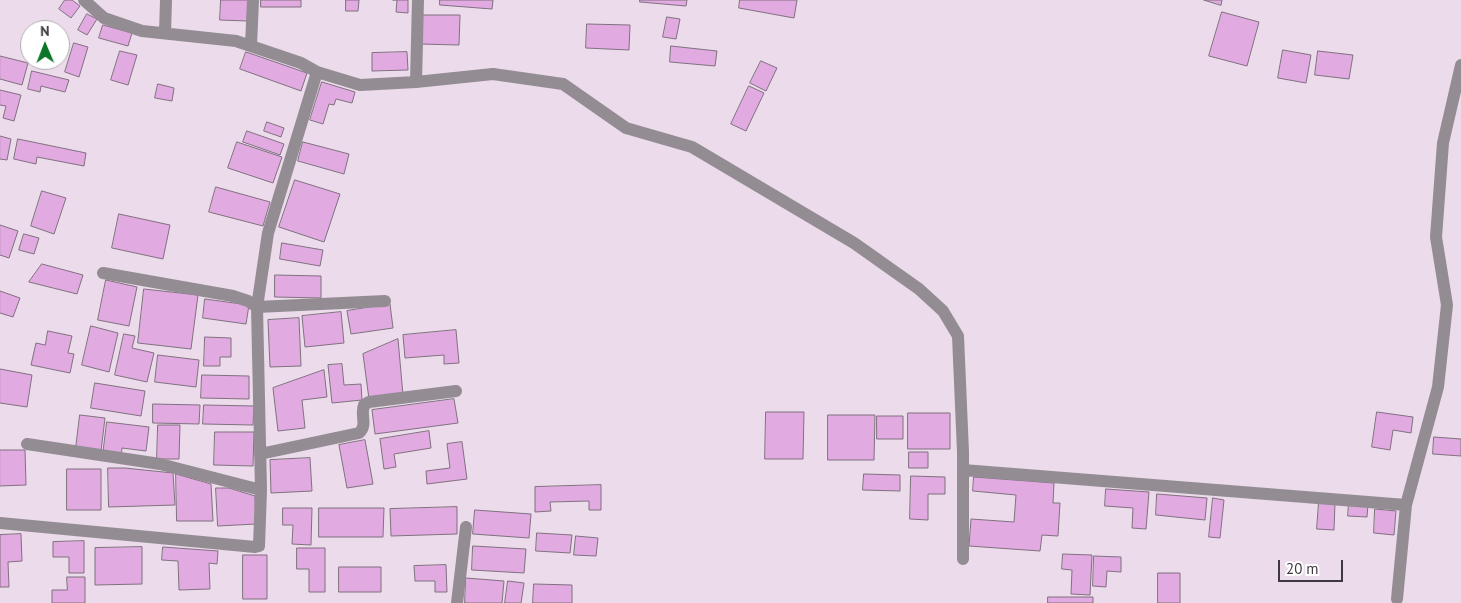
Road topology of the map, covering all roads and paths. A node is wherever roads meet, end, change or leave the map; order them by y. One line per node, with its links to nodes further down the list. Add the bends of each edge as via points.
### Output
1 (84, 0): 5 (street, via 104,18 142,31)
2 (166, 0): 5 (street)
3 (253, 0): 6 (street)
4 (418, 0): 9 (street)
5 (165, 33): 6 (street, via 236,41)
6 (251, 46): 8 (street, via 301,63)
7 (1461, 65): 18 (street, via 1441,162 1436,238 1447,305 1438,387)
8 (317, 72): 9 (street, via 360,85); 12 (street, via 268,233)
9 (416, 82): 16 (street, via 493,74 563,84 626,128 692,147 854,243 943,311 958,336)
10 (103, 273): 12 (street, via 234,296)
11 (385, 301): 12 (street)
12 (257, 307): 15 (street)
13 (456, 391): 15 (street, via 369,402 362,409 364,424 359,433)
14 (27, 444): 17 (street, via 160,464)
15 (260, 454): 17 (street)
16 (963, 470): 18 (street); 21 (street)
17 (260, 490): 19 (street, via 260,542 255,547)
18 (1406, 505): 22 (street)
19 (0, 523)
20 (466, 528): 23 (street)
21 (963, 559)
22 (1397, 599)
23 (457, 603)

